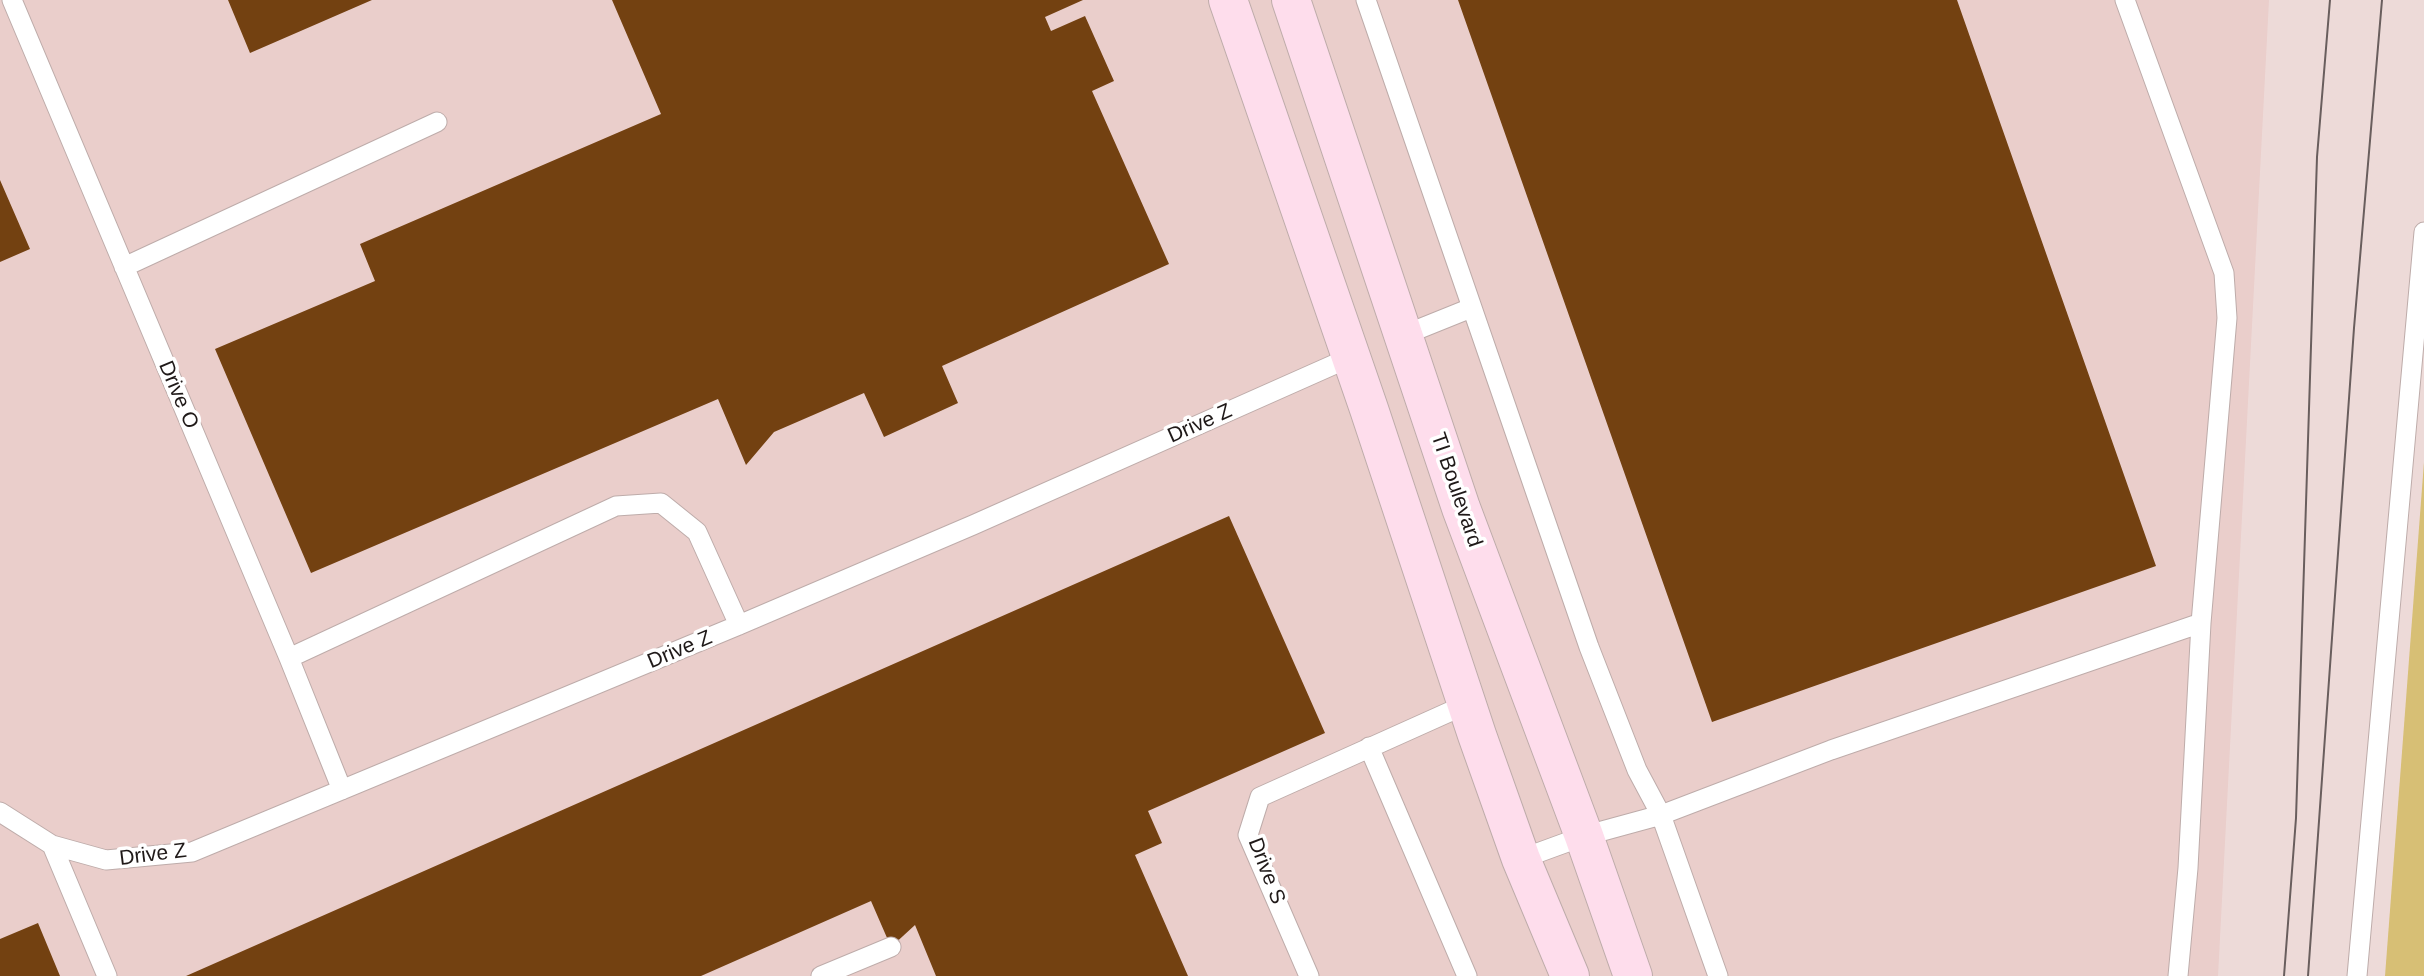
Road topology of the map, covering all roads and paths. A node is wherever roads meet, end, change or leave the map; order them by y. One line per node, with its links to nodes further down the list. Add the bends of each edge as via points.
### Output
1 (12, 0): 8 (lane, Drive O)
2 (1228, 0): 11 (street)
3 (1291, 0): 10 (street, TI Boulevard)
4 (1366, 0): 9 (lane)
5 (2125, 0): 12 (lane, via 2224,273 2227,318)
6 (437, 122): 8 (lane)
7 (2424, 232): 32 (lane)
8 (124, 267): 14 (lane, Drive O)
9 (1471, 308): 10 (lane); 19 (lane, via 1589,647 1637,770)
10 (1404, 335): 11 (street); 20 (street, TI Boulevard, via 1461,508)
11 (1351, 357): 13 (lane, Drive Z); 15 (street)
12 (2201, 623): 19 (lane, via 1831,750); 31 (lane)
13 (739, 625): 14 (lane, via 697,531 661,503 616,506); 17 (lane, Drive Z)
14 (289, 657): 17 (lane, Drive O)
15 (1467, 704): 16 (lane, Drive S); 22 (street)
16 (1369, 747): 26 (lane, Drive S, via 1259,797 1248,835); 27 (lane)
17 (342, 790): 21 (lane, Drive Z, via 192,852 107,860)
18 (0, 813): 21 (lane, Drive Z)
19 (1661, 815): 20 (lane); 30 (lane)
20 (1584, 836): 22 (lane); 29 (street, TI Boulevard)
21 (52, 845): 24 (lane)
22 (1521, 859): 28 (street)
23 (891, 947): 25 (lane)
24 (107, 976)
25 (821, 976)
26 (1309, 976)
27 (1466, 976)
28 (1570, 976)
29 (1633, 976)
30 (1718, 976)
31 (2178, 976)
32 (2357, 976)

